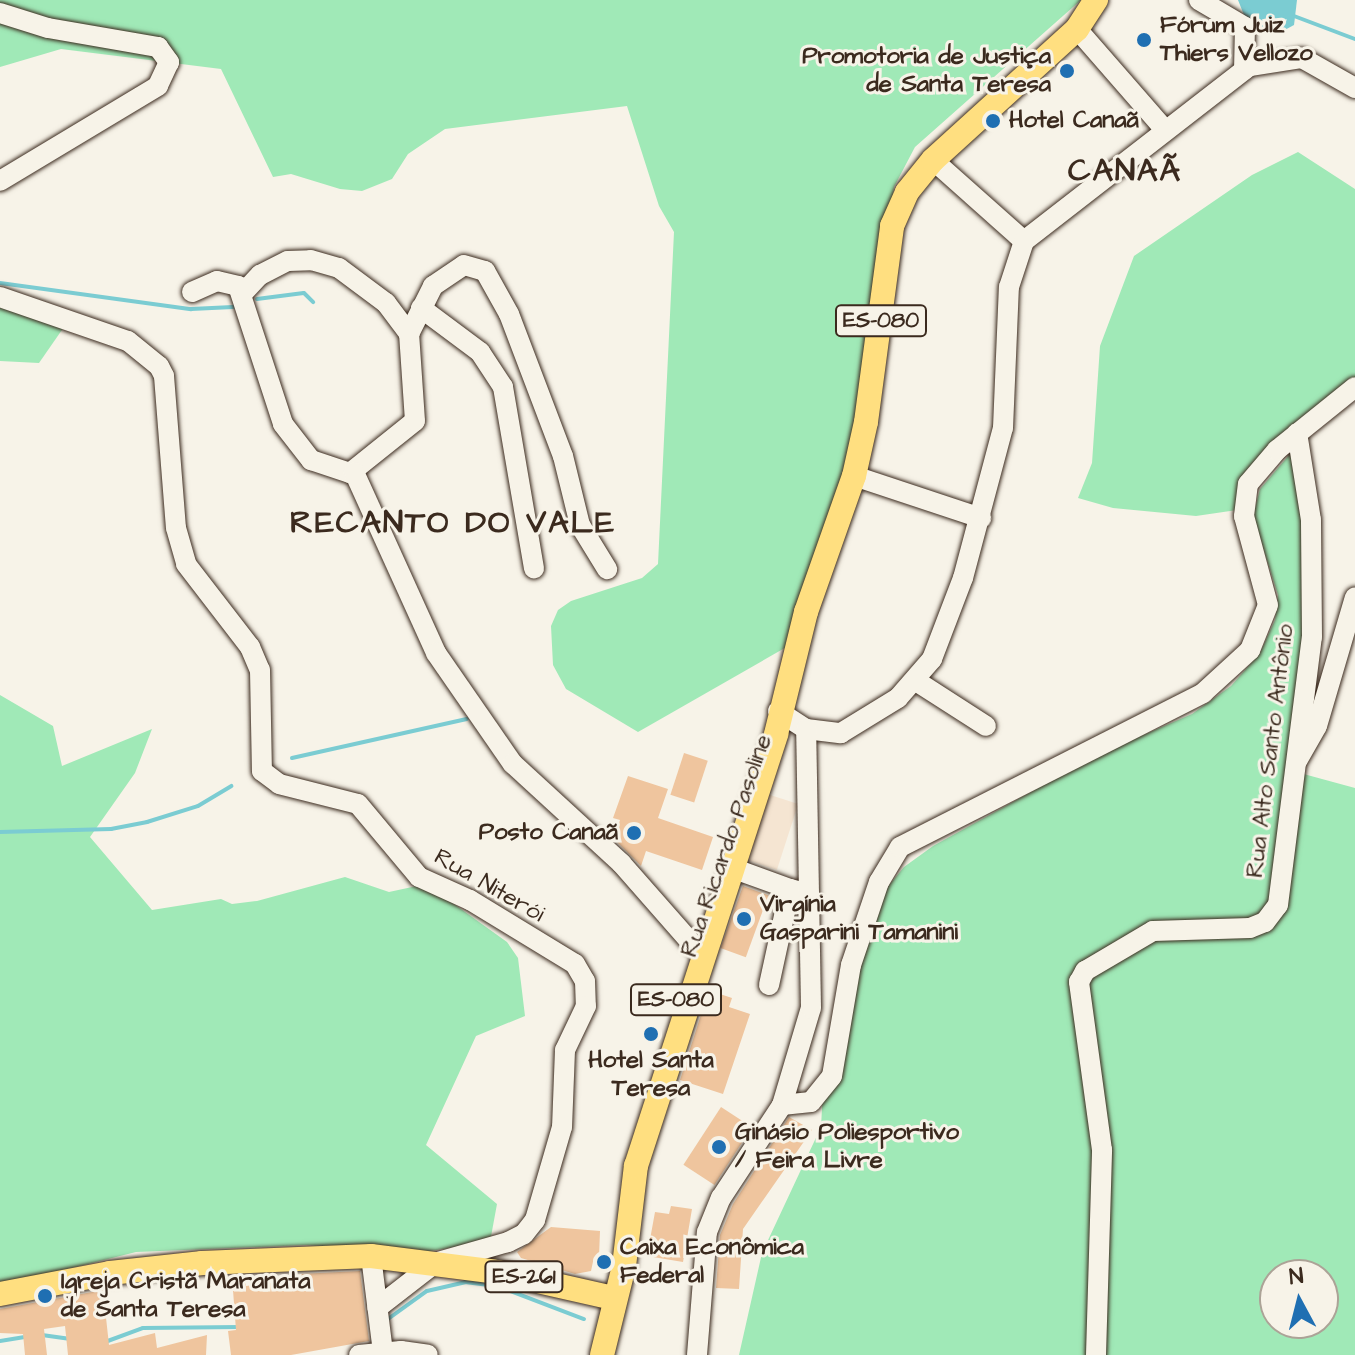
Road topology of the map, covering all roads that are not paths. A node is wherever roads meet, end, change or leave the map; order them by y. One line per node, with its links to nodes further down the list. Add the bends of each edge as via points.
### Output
1 (1096, 0): 4 (main road, ES-080)
2 (1199, 0): 5 (street, via 1245,27)
3 (0, 13): 9 (street, via 48,28 158,47 169,62 158,86)
4 (1077, 29): 7 (street); 8 (main road, ES-080)
5 (1244, 70): 6 (street, via 1269,60 1302,58); 7 (street)
6 (1355, 88)
7 (1165, 130): 10 (street)
8 (933, 160): 10 (street); 19 (main road, ES-080, via 907,192 892,226)
9 (0, 181)
10 (1024, 241): 20 (street, via 1009,287 1003,428)
11 (192, 292): 12 (street, via 226,281)
12 (243, 293): 15 (street, via 260,275 288,261 311,260 339,268 386,303); 18 (street, via 283,424 311,460)
13 (0, 297): 35 (street, Rua Niterói, via 128,341 164,376 181,547 186,564 257,660 265,693 258,751 262,771 279,784 358,804 419,877 470,900 575,964 585,981 586,1006 565,1050 562,1127 542,1207 524,1234)
14 (421, 308): 15 (street); 21 (street, via 480,352 503,387); 22 (street, via 439,279 464,265 485,271 563,456 580,525)
15 (409, 334): 18 (street, via 415,421)
16 (1355, 387): 17 (street, Rua Alto Santo Antônio)
17 (1297, 433): 28 (street, Rua Alto Santo Antônio, via 1309,486 1313,612); 33 (street, Rua Alto Santo Antônio, via 1258,469 1243,500 1268,605 1250,650 1203,693 900,847 879,882 851,965 832,1076 811,1102)
18 (354, 472): 31 (street, via 436,653 513,764 621,863)
19 (854, 476): 20 (street); 25 (main road, ES-080)
20 (981, 518): 24 (street, via 948,625)
21 (534, 568)
22 (607, 569)
23 (1355, 597): 28 (street, via 1317,726)
24 (916, 681): 26 (street); 27 (street, via 854,729 830,735)
25 (778, 711): 27 (street); 29 (main road, Rua Ricardo Pasoline / ES-080, via 776,734); 31 (main road, Rua Ricardo Pasoline / ES-080, via 764,730)
26 (986, 726)
27 (806, 729): 30 (street)
28 (1293, 768): 44 (street, Rua Alto Santo Antônio, via 1282,891 1265,922 1238,929 1153,931 1085,971 1079,982 1102,1150)
29 (732, 868): 30 (street); 37 (main road, Rua Ricardo Pasoline / ES-080, via 636,1166 624,1266)
30 (800, 892): 32 (street); 33 (street, via 811,1008)
31 (694, 946): 37 (main road, Rua Ricardo Pasoline / ES-080, via 620,1175)
32 (769, 985)
33 (782, 1105): 43 (street, via 710,1224)
34 (371, 1256): 35 (main road, ES-261); 36 (main road, ES-261, via 202,1263 110,1273); 38 (street)
35 (435, 1263): 37 (main road, ES-261); 38 (street)
36 (0, 1294)
37 (613, 1298): 42 (main road)
38 (378, 1318): 39 (street)
39 (383, 1352): 40 (street); 41 (street)
40 (359, 1355)
41 (428, 1355)
42 (602, 1355)
43 (697, 1355)
44 (1096, 1355)

